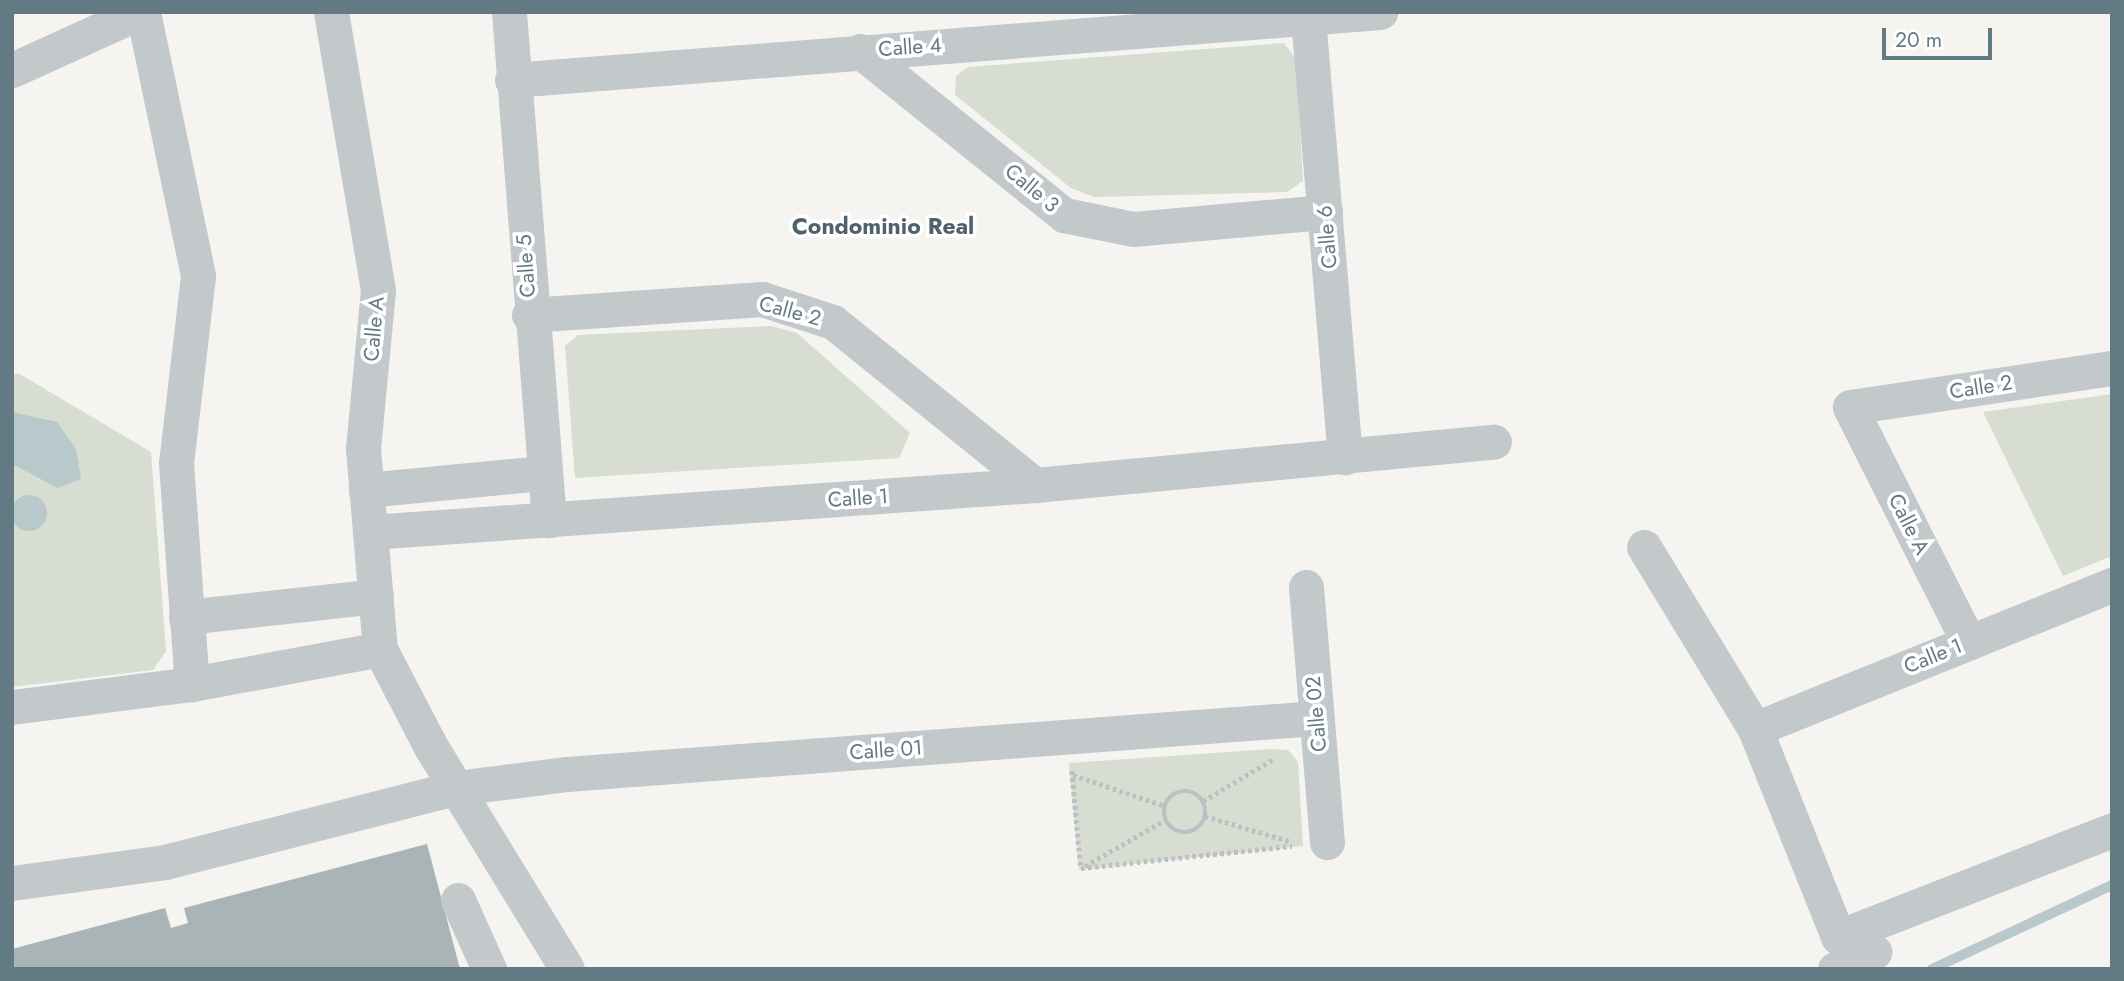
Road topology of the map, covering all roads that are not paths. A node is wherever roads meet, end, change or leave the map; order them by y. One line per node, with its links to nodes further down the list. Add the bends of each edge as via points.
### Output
1 (141, 12): 7 (street); 24 (street, via 198,276 176,463)
2 (331, 12): 17 (street, Calle A, via 378,290 363,448)
3 (509, 12): 8 (street, Calle 5)
4 (1380, 12): 5 (street, Calle 4)
5 (1308, 17): 6 (street, Calle 4); 9 (street, Calle 6)
6 (860, 51): 8 (street, Calle 4); 9 (street, Calle 3, via 1064,215 1133,229)
7 (12, 70)
8 (512, 80): 10 (street, Calle 5)
9 (1325, 212): 14 (street, Calle 6)
10 (529, 315): 15 (street, Calle 5); 16 (street, Calle 2, via 762,299 833,322)
11 (2112, 368): 12 (street, Calle 2)
12 (1850, 407): 25 (street, Calle A)
13 (1493, 442): 14 (street, Calle 1)
14 (1345, 457): 16 (street, Calle 1)
15 (544, 473): 17 (street); 18 (street, Calle 5)
16 (1035, 485): 18 (street, Calle 1)
17 (366, 490): 19 (street, Calle A)
18 (549, 520): 19 (street, Calle 1)
19 (370, 531): 23 (street, Calle A)
20 (1644, 547): 30 (street)
21 (2112, 584): 25 (street, Calle 1)
22 (1306, 587): 29 (street, Calle 02)
23 (376, 596): 24 (street); 26 (street, Calle A)
24 (186, 617): 27 (street)
25 (1968, 641): 30 (street, Calle 1)
26 (380, 649): 27 (street); 31 (street)
27 (192, 684): 28 (street)
28 (12, 707)
29 (1317, 718): 31 (street, Calle 01, via 567,774); 33 (street, Calle 02)
30 (1755, 729): 32 (street, via 1838,937)
31 (456, 788): 34 (street, Calle 01, via 193,857); 38 (street)
32 (2112, 830)
33 (1327, 842)
34 (12, 883)
35 (458, 900): 37 (street)
36 (1874, 952): 39 (street)
37 (489, 969)
38 (567, 969)
39 (1835, 969)

